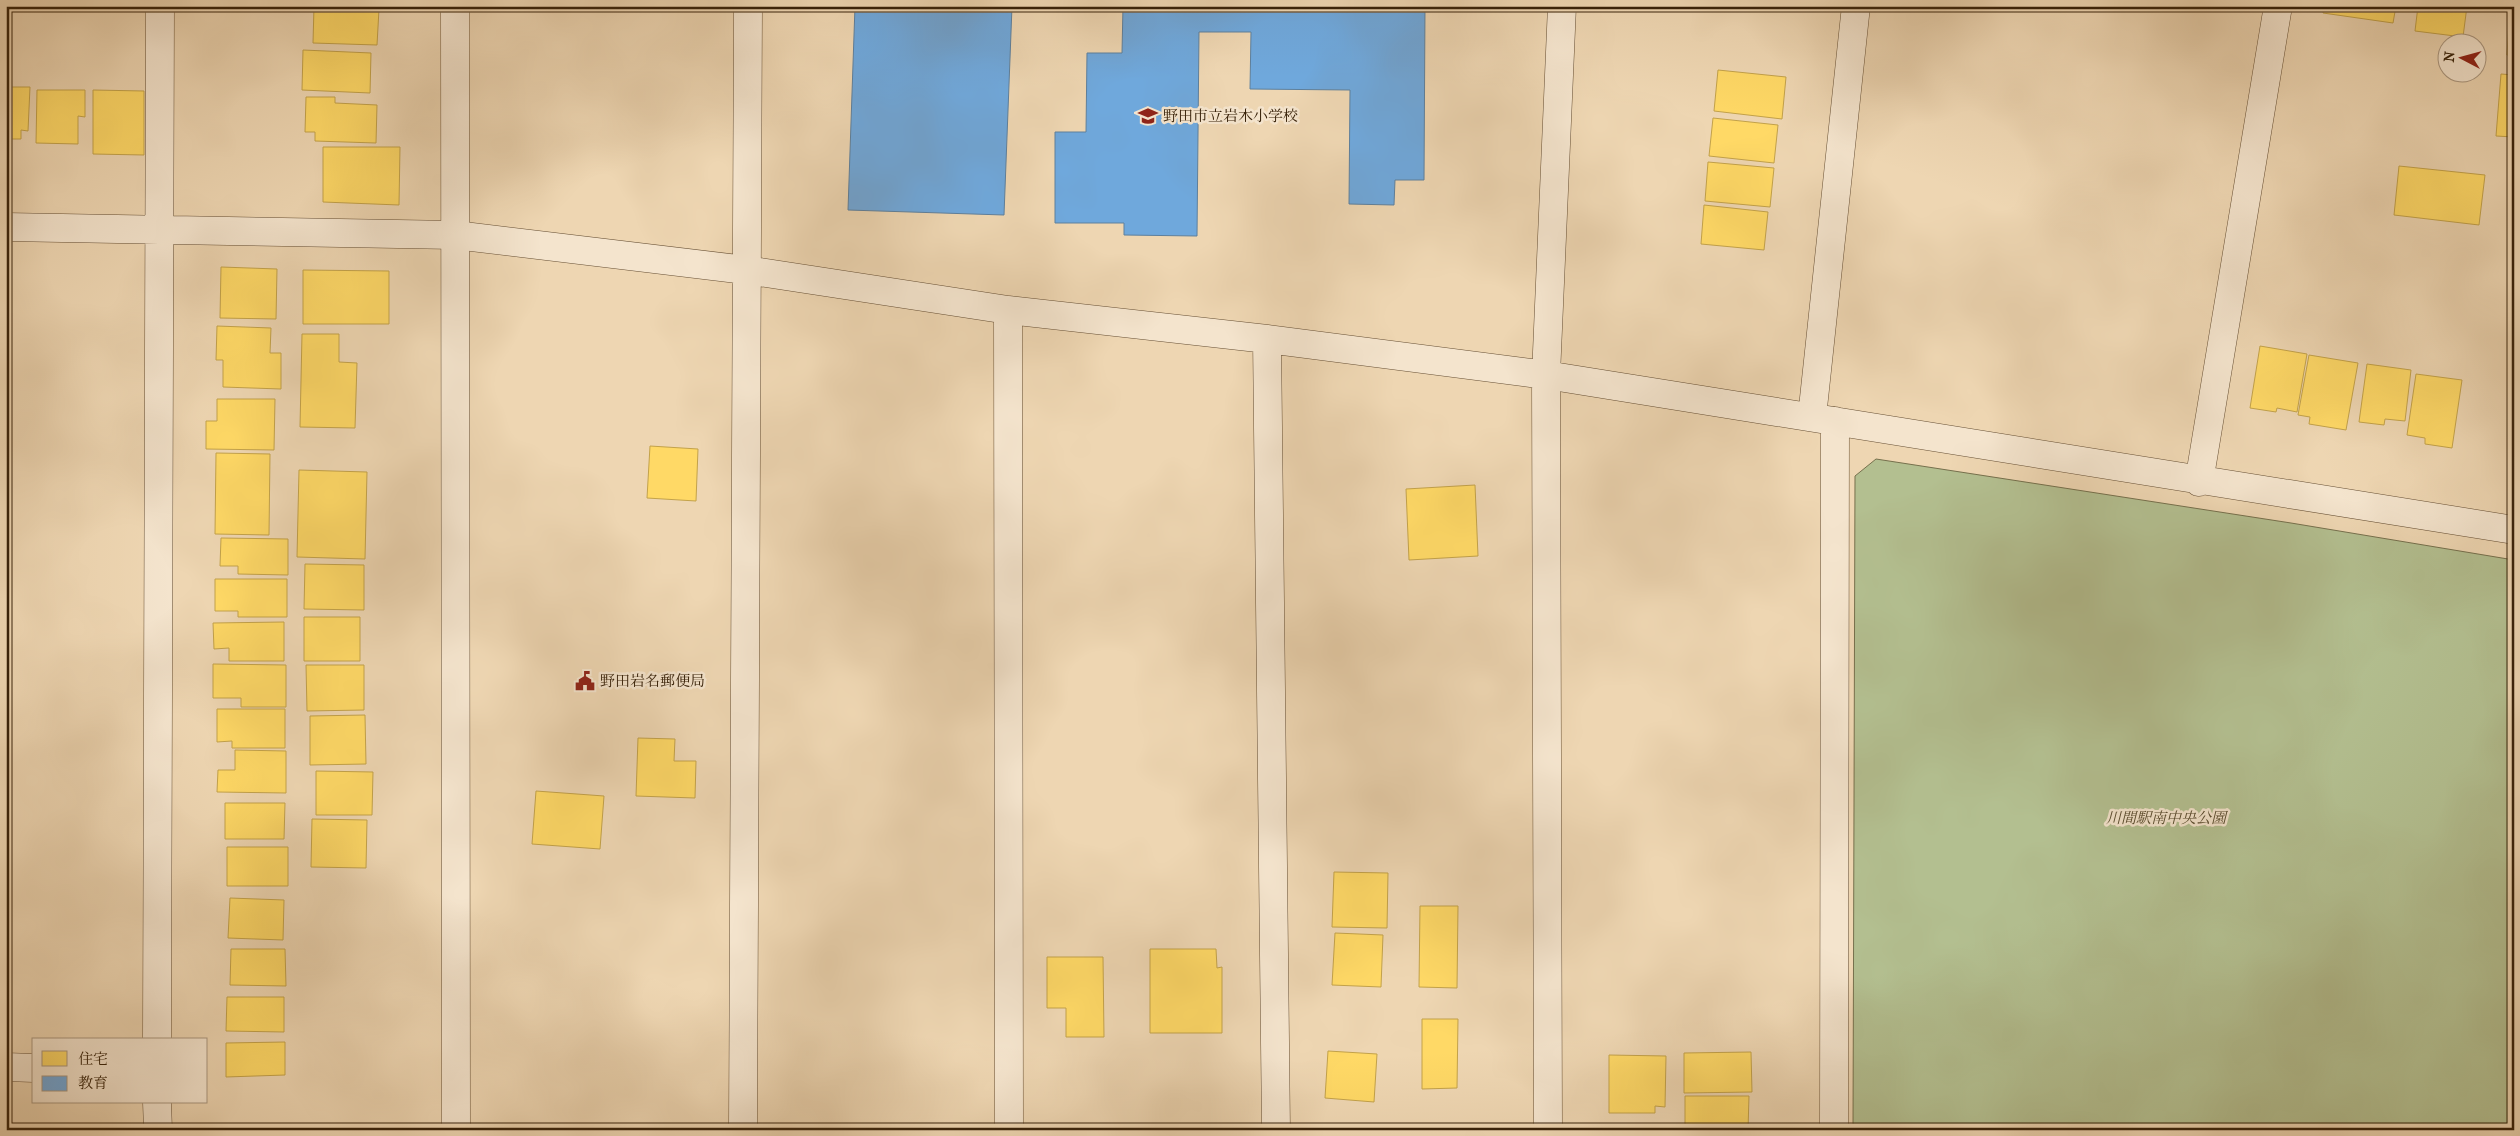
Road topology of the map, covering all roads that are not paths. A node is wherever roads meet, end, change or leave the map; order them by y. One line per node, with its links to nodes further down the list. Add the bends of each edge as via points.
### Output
1 (160, 6): 8 (street)
2 (455, 6): 9 (street)
3 (748, 6): 10 (street)
4 (1562, 6): 13 (street)
5 (1856, 6): 14 (street)
6 (2278, 6): 15 (street)
7 (6, 227): 8 (street)
8 (160, 231): 9 (street); 17 (street)
9 (455, 235): 10 (street); 22 (street)
10 (746, 270): 11 (street); 23 (street)
11 (1008, 310): 12 (street); 24 (street)
12 (1267, 339): 13 (street); 25 (street)
13 (1546, 375): 14 (street); 26 (street)
14 (1823, 419): 15 (street); 27 (street)
15 (2199, 482): 16 (street)
16 (2514, 530)
17 (157, 1038)
18 (6, 1067): 19 (street)
19 (32, 1068)
20 (158, 1104): 21 (street)
21 (158, 1130)
22 (456, 1130)
23 (743, 1130)
24 (1009, 1130)
25 (1276, 1130)
26 (1548, 1130)
27 (1834, 1130)

